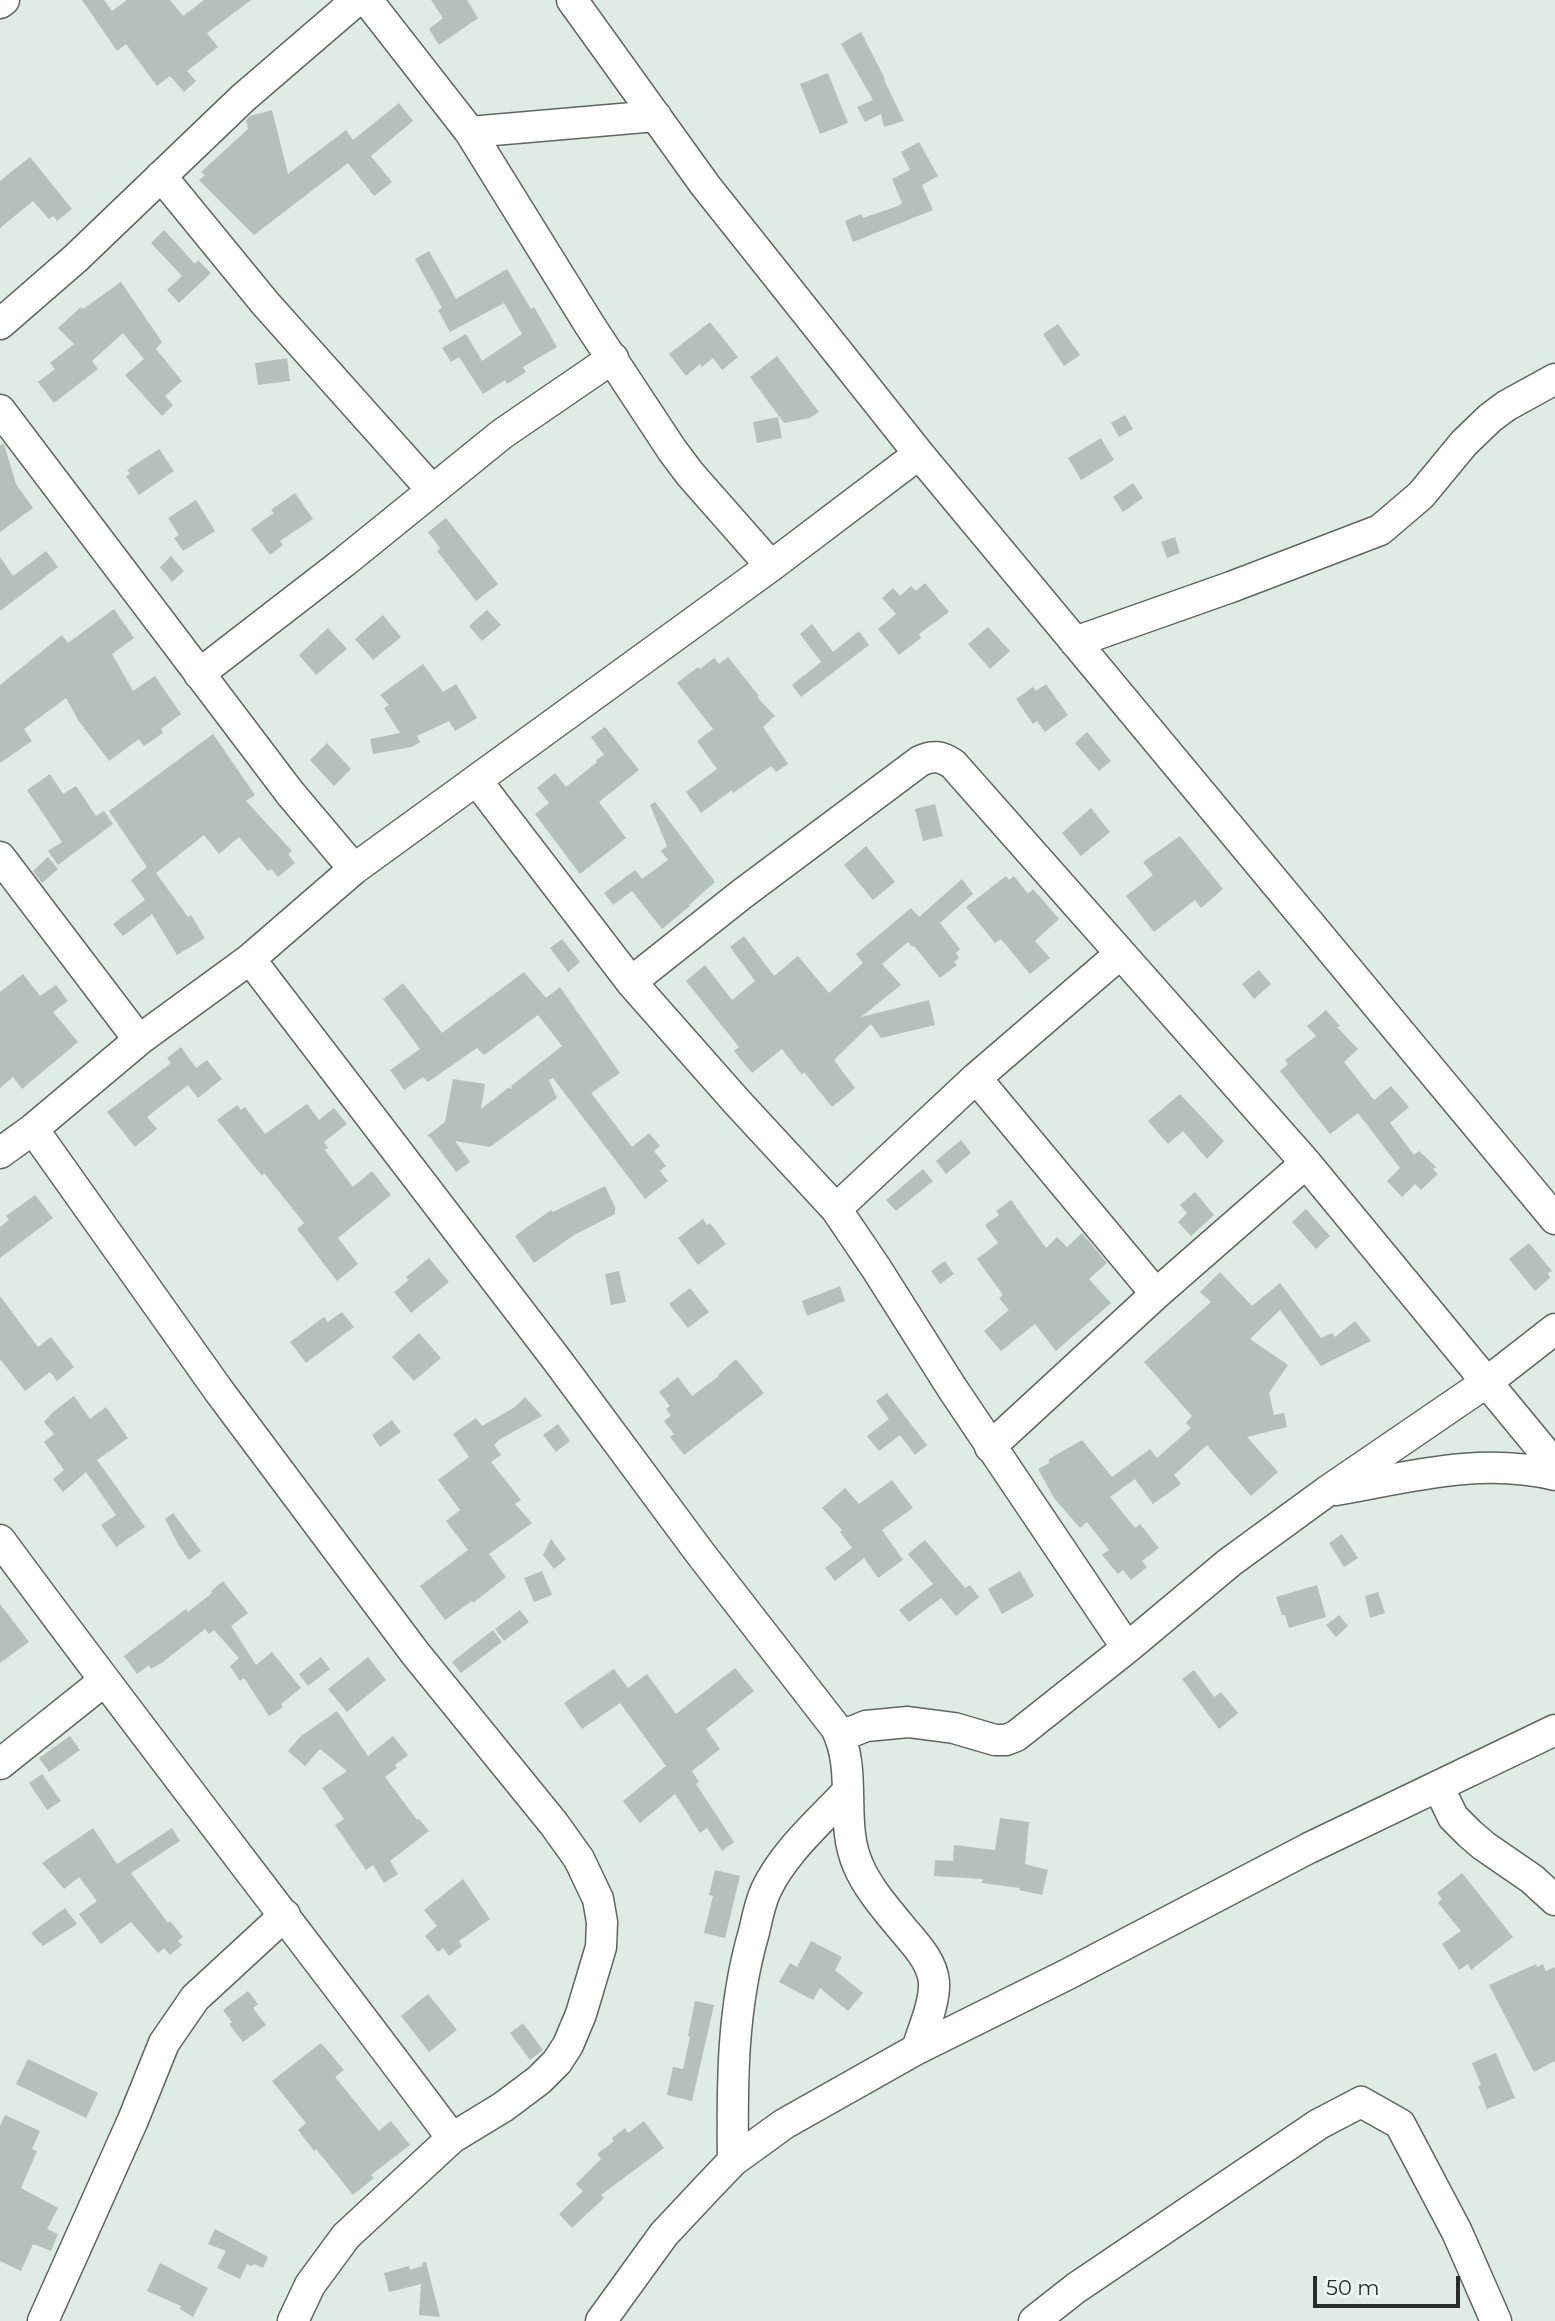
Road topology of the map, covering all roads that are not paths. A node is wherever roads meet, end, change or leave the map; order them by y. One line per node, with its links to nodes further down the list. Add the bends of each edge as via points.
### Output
1 (357, 0): 6 (street)
2 (368, 0): 5 (street)
3 (572, 0): 4 (street)
4 (656, 116): 5 (street); 11 (street, via 705,185)
5 (470, 132): 8 (street)
6 (161, 176): 7 (street); 12 (street, via 265,303)
7 (0, 324)
8 (613, 358): 12 (street, via 502,434); 13 (street, via 684,466)
9 (1555, 379): 14 (street, via 1490,418 1421,495 1380,530)
10 (0, 410): 15 (street)
11 (919, 454): 13 (street); 14 (street)
12 (432, 490): 15 (street)
13 (771, 566): 16 (street)
14 (1075, 642): 28 (street)
15 (199, 674): 18 (street)
16 (477, 781): 18 (street); 21 (street)
17 (0, 857): 22 (street)
18 (354, 869): 20 (street)
19 (1120, 954): 21 (street, via 953,764 936,756 909,769); 23 (street); 26 (street)
20 (250, 959): 22 (street); 40 (street)
21 (631, 982): 27 (street)
22 (139, 1040): 24 (street)
23 (976, 1078): 27 (street); 29 (street)
24 (33, 1129): 25 (street); 47 (street, via 219,1391 415,1653 554,1824 598,1899 601,1947 568,2045 539,2080)
25 (0, 1153)
26 (1306, 1163): 29 (street); 31 (street)
27 (836, 1209): 32 (street)
28 (1555, 1219)
29 (1156, 1294): 32 (street)
30 (1555, 1329): 31 (street)
31 (1487, 1382): 33 (street); 35 (street)
32 (990, 1447): 37 (street)
33 (1555, 1465)
34 (1555, 1475): 35 (street, via 1502,1466 1467,1468)
35 (1326, 1492): 37 (street, via 1230,1562)
36 (0, 1541): 38 (street)
37 (1127, 1648): 40 (street, via 1006,1740 908,1722 866,1726)
38 (104, 1681): 41 (street); 45 (street)
39 (1555, 1730): 42 (street)
40 (841, 1736): 43 (street)
41 (0, 1764)
42 (1438, 1786): 44 (street, via 1453,1816 1470,1835); 46 (street)
43 (848, 1791): 46 (street, via 850,1839 859,1869 930,1966 932,2000); 48 (street, via 793,1849 765,1892 750,1943 735,2029)
44 (1555, 1900)
45 (285, 1915): 47 (street); 49 (street, via 195,1998 164,2043)
46 (917, 2049): 48 (street, via 784,2124)
47 (452, 2138): 50 (street, via 346,2236 310,2285)
48 (733, 2161): 51 (street, via 664,2234)
49 (43, 2321)
50 (293, 2321)
51 (601, 2321)
52 (1034, 2321): 53 (street, via 1319,2124 1361,2102 1400,2124 1457,2232)
53 (1496, 2321)

